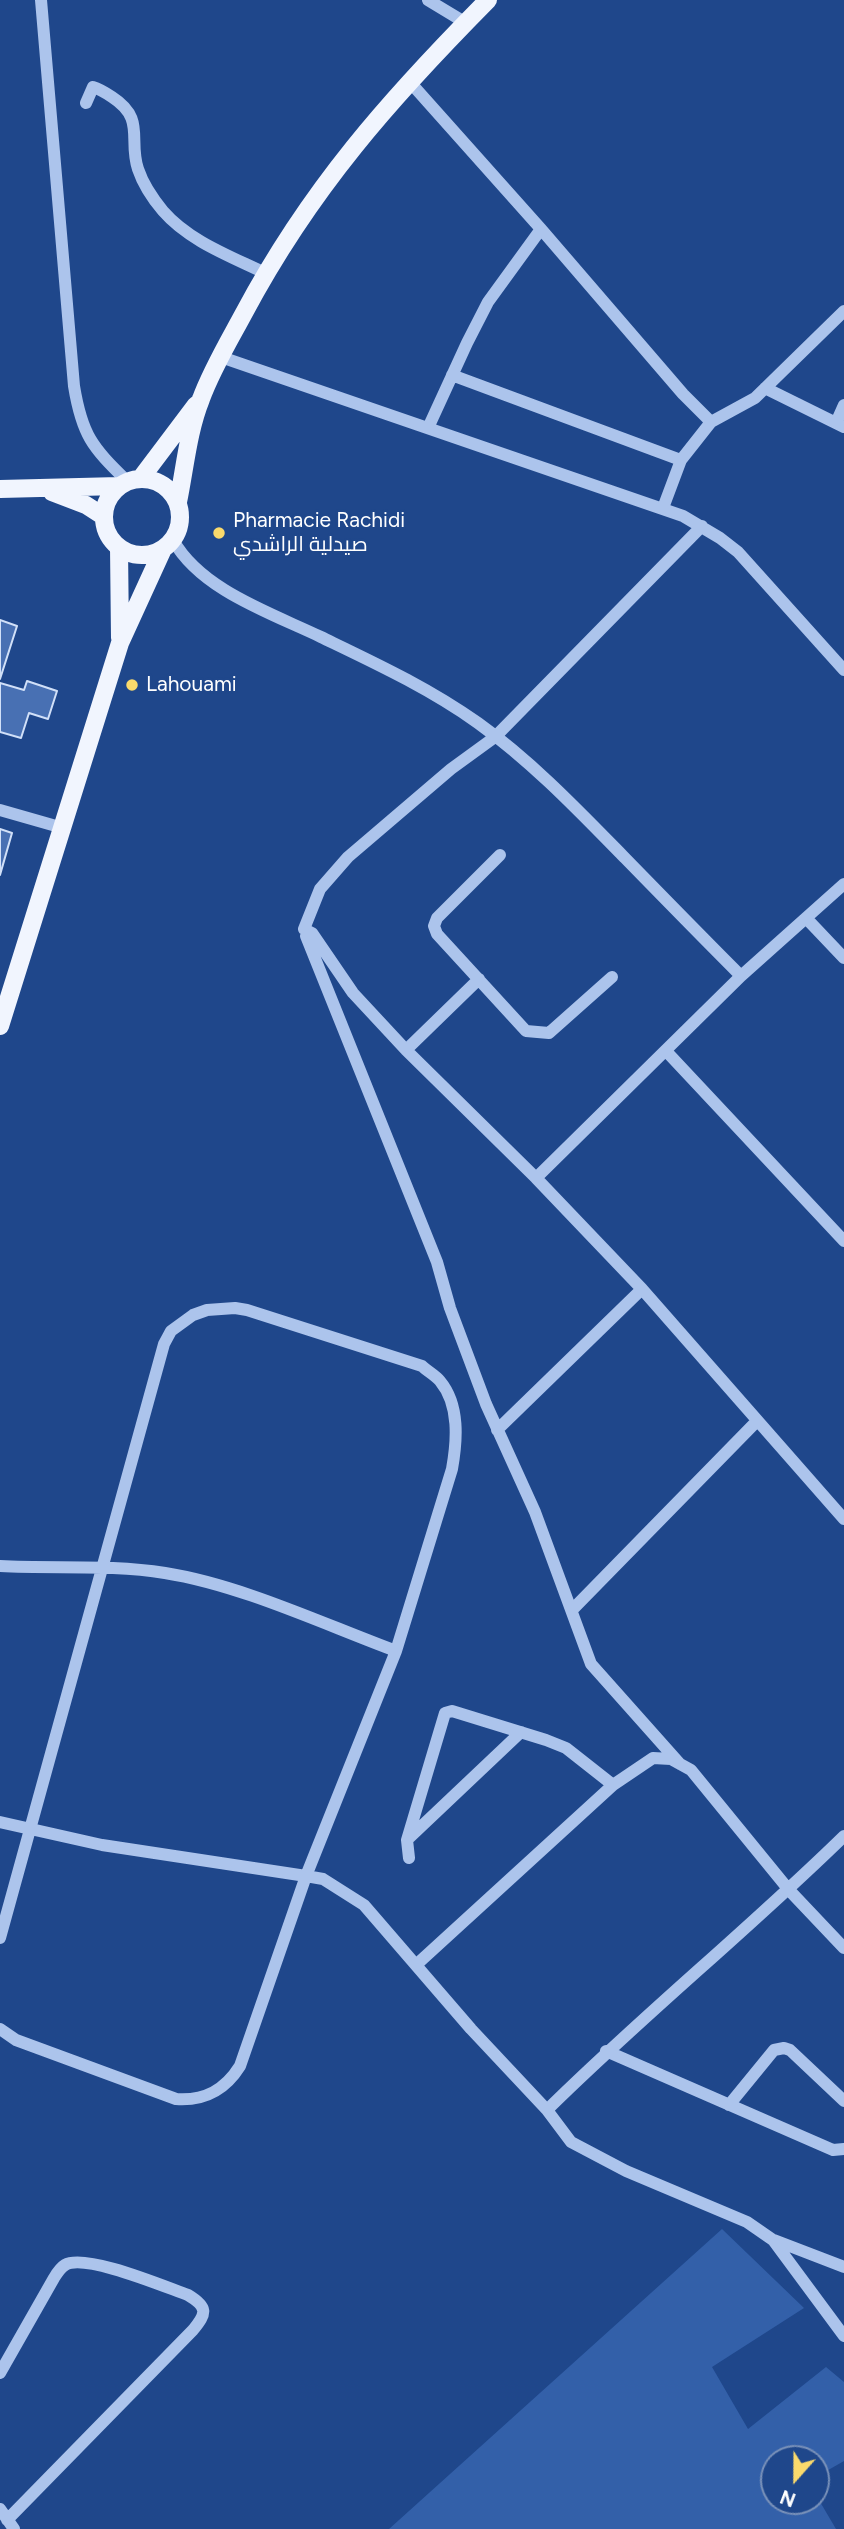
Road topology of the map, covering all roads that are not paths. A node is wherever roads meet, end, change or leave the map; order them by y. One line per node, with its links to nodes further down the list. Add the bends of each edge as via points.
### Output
1 (41, 0): 19 (street, via 74,386 86,433 99,454)
2 (428, 0): 4 (street)
3 (488, 0): 4 (main road)
4 (466, 23): 5 (main road)
5 (409, 82): 7 (street); 8 (main road, via 351,149)
6 (86, 103): 8 (street, via 93,88 99,88 130,112 137,167 176,224)
7 (541, 229): 11 (street, via 488,302); 15 (street)
8 (265, 273): 10 (main road)
9 (844, 311): 12 (street)
10 (221, 357): 13 (main road); 17 (street)
11 (452, 375): 17 (street); 18 (street)
12 (765, 388): 15 (street); 16 (street)
13 (200, 400): 19 (main road); 22 (main road)
14 (844, 405): 16 (street)
15 (711, 422): 18 (street)
16 (840, 425)
17 (428, 428): 23 (street)
18 (681, 460): 23 (street)
19 (129, 482): 20 (main road); 22 (main road, via 155,480); 24 (main road, via 107,502)
20 (40, 488): 21 (main road); 24 (main road)
21 (0, 489)
22 (178, 502): 26 (main road, via 179,527)
23 (663, 508): 25 (street)
24 (103, 516): 27 (main road)
25 (702, 526): 29 (street, via 754,568); 30 (street)
26 (168, 545): 27 (main road, via 139,555); 28 (main road); 30 (street, via 227,591 425,689)
27 (119, 547): 28 (main road)
28 (120, 643): 32 (main road)
29 (844, 670)
30 (495, 737): 36 (street, via 348,858 320,890); 38 (street, via 524,758 593,825)
31 (0, 810): 32 (street)
32 (63, 828): 41 (main road)
33 (500, 855): 40 (street, via 434,926)
34 (844, 884): 35 (street)
35 (806, 918): 37 (street); 38 (street)
36 (304, 929): 42 (street, via 312,933 353,992); 48 (street, via 437,1262)
37 (844, 958)
38 (741, 976): 43 (street)
39 (612, 977): 40 (street, via 549,1032 537,1033 526,1031)
40 (479, 979): 42 (street)
41 (0, 1026)
42 (406, 1050): 44 (street)
43 (666, 1051): 44 (street); 45 (street)
44 (536, 1178): 46 (street)
45 (844, 1241)
46 (642, 1289): 47 (street); 48 (street)
47 (757, 1421): 49 (street); 52 (street)
48 (497, 1430): 52 (street, via 535,1512)
49 (844, 1519)
50 (0, 1566): 51 (street)
51 (103, 1568): 53 (street, via 162,1572 205,1582); 53 (street, via 171,1331 207,1310 247,1310 422,1366 440,1381 451,1401 456,1447 452,1469); 58 (street)
52 (572, 1610): 55 (street, via 591,1664)
53 (396, 1651): 62 (street)
54 (521, 1732): 56 (street, via 566,1748); 60 (street); 60 (street, via 452,1711 445,1713)
55 (680, 1764): 56 (street, via 653,1758); 63 (street, via 705,1785)
56 (613, 1785): 66 (street)
57 (0, 1822): 58 (street)
58 (31, 1830): 62 (street, via 102,1846); 64 (street)
59 (844, 1836): 63 (street)
60 (407, 1840): 61 (street)
61 (409, 1857)
62 (306, 1876): 66 (street, via 323,1879 364,1905); 67 (street, via 240,2066 214,2093 189,2100 164,2095 16,2040)
63 (789, 1890): 65 (street); 68 (street)
64 (0, 1938)
65 (844, 1948)
66 (416, 1965): 71 (street)
67 (0, 2029)
68 (606, 2051): 70 (street); 71 (street)
69 (844, 2101): 70 (street, via 784,2048 774,2050)
70 (729, 2105): 72 (street, via 833,2150)
71 (547, 2110): 73 (street, via 571,2141 592,2154 747,2222)
72 (844, 2149)
73 (773, 2240): 74 (street); 75 (street)
74 (844, 2267)
75 (844, 2336)
76 (0, 2373): 77 (street, via 54,2278 71,2263 89,2262 128,2274 188,2295 203,2307 202,2319 193,2330)
77 (7, 2519)

